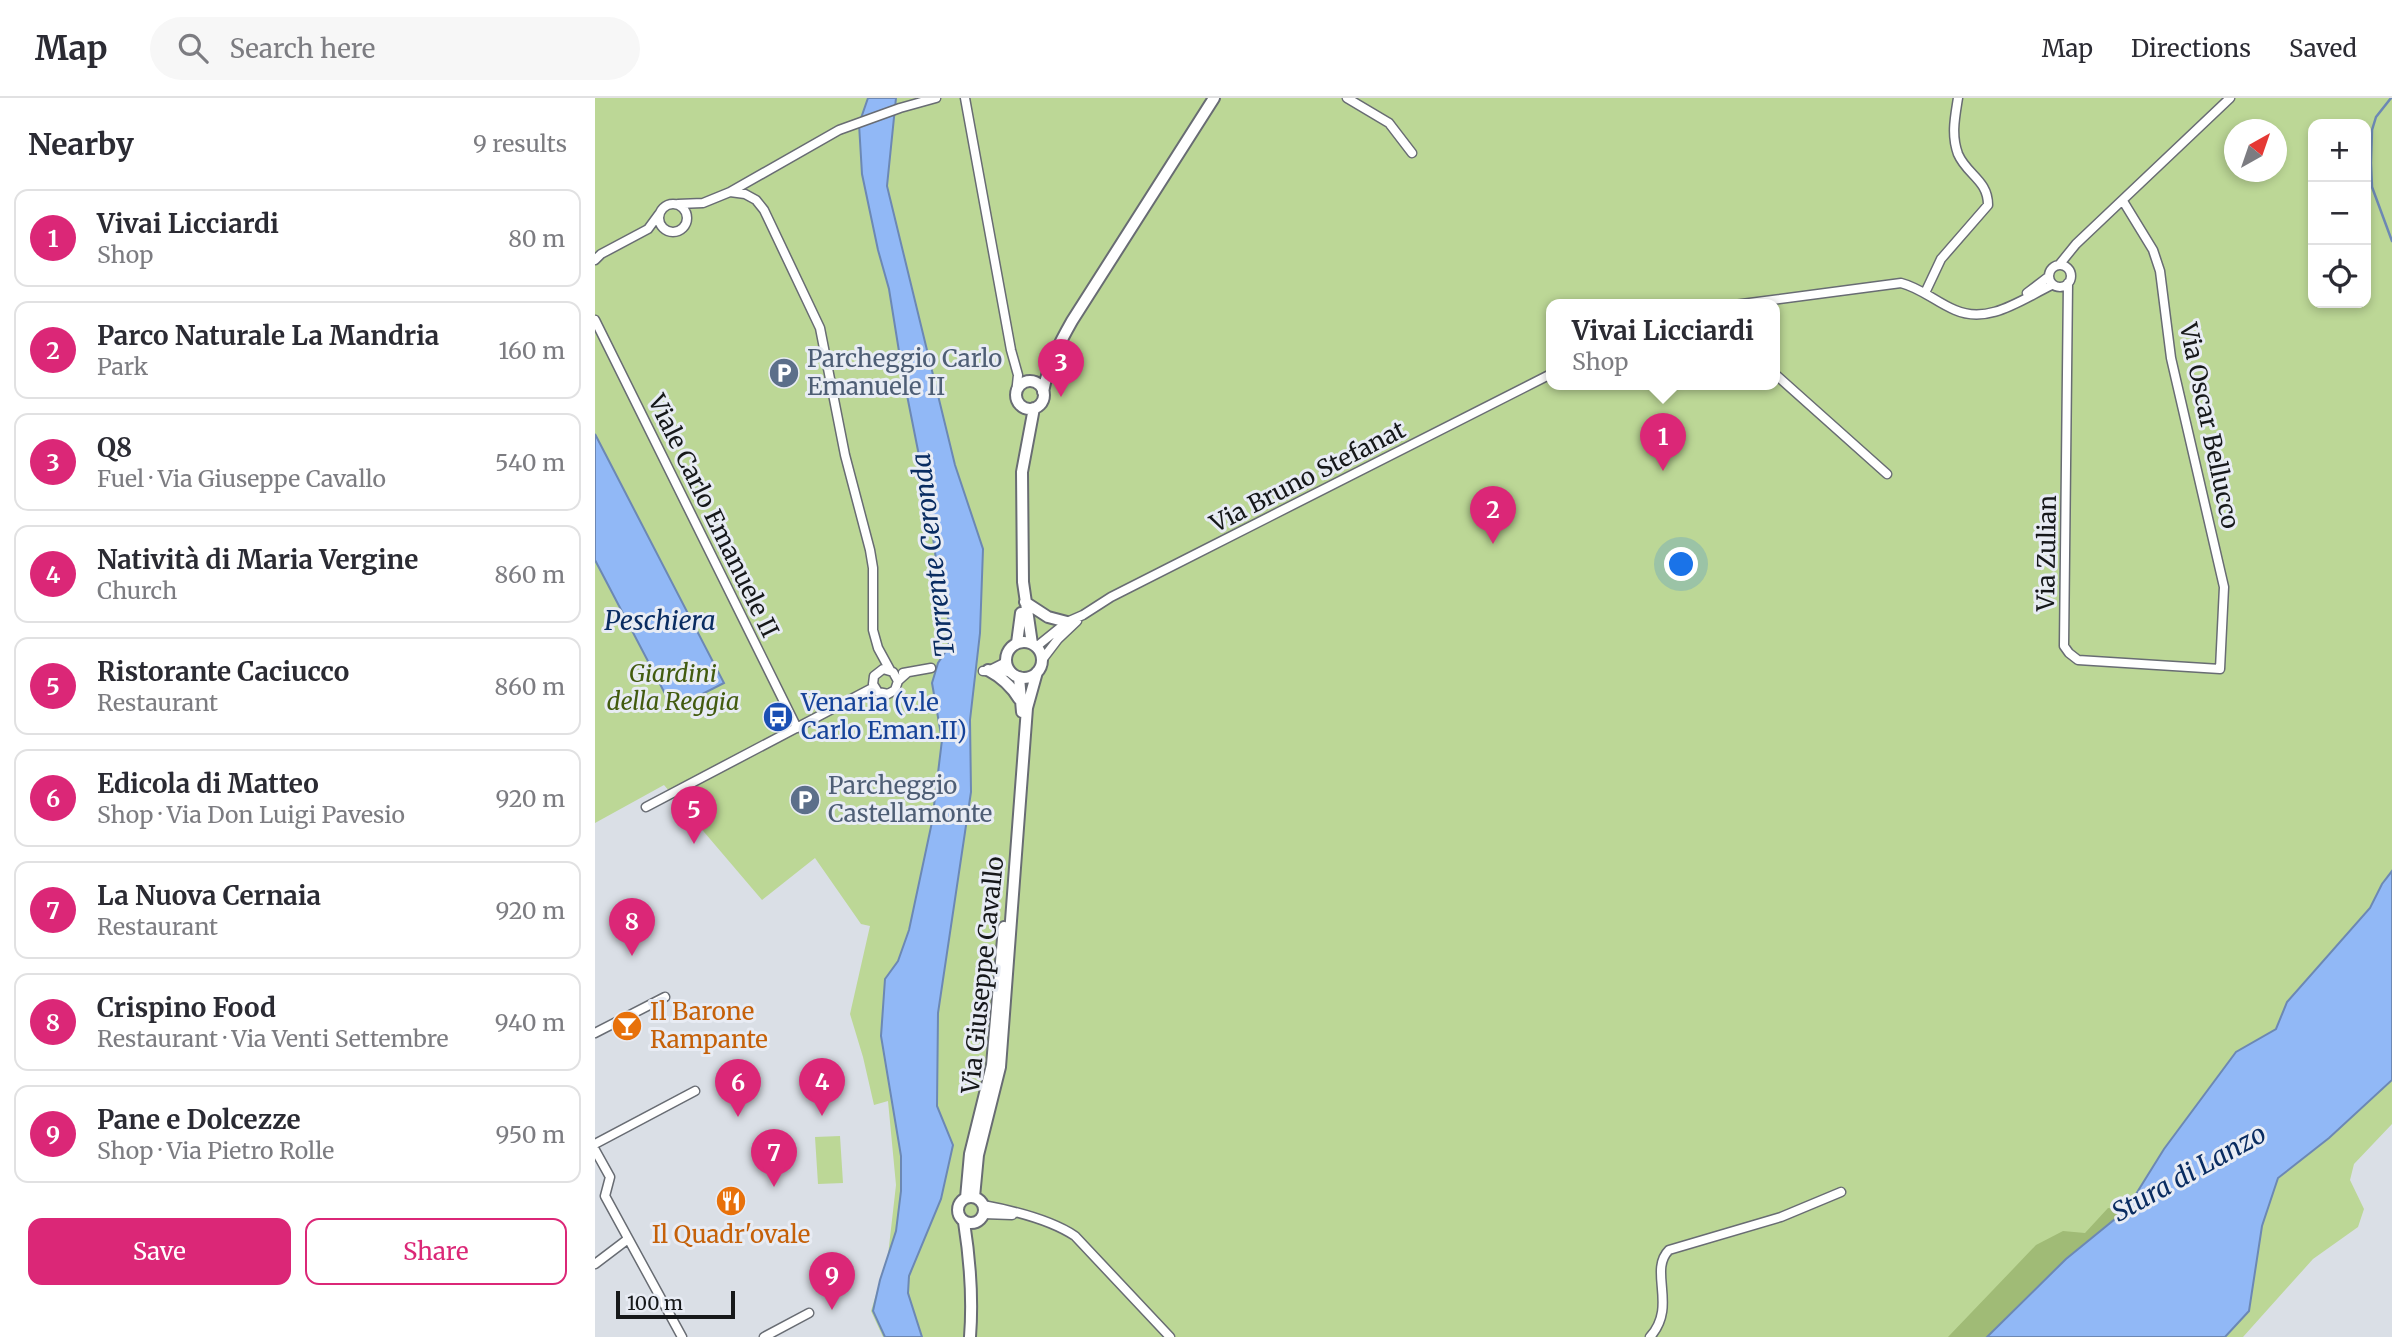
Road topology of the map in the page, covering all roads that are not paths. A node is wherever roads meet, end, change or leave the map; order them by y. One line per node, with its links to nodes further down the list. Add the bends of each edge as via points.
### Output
1 (936, 98): 8 (street, via 839,130)
2 (965, 98): 28 (street)
3 (1214, 98): 28 (street, via 1072,321 1047,373)
4 (1347, 98): 7 (street, via 1389,123)
5 (1958, 98): 22 (street, via 1955,144 1988,194 1988,205 1941,259)
6 (2229, 98): 9 (street)
7 (1412, 153)
8 (730, 192): 10 (street); 37 (street, via 745,194 764,209 820,328 845,455 870,550 873,630)
9 (2123, 201): 16 (street); 40 (street, Via Oscar Bellucco, via 2153,250 2160,271 2171,358 2224,587)
10 (703, 203): 11 (street); 13 (street)
11 (678, 204): 12 (street, via 668,204); 13 (street)
12 (659, 214): 14 (street); 15 (street)
13 (687, 219): 15 (street, via 679,230)
14 (648, 229): 15 (street); 17 (street)
15 (666, 230)
16 (2076, 244): 18 (street); 19 (street)
17 (597, 256)
18 (2059, 265): 19 (street); 20 (street, via 2049,271)
19 (2069, 269): 21 (street)
20 (2053, 283): 21 (street); 22 (street, via 1992,314 1975,316); 23 (street)
21 (2069, 283): 23 (street, Via Zulian)
22 (1925, 293): 24 (street, via 1901,283)
23 (2069, 298): 40 (street, Via Zulian, via 2064,646 2078,660)
24 (1780, 300)
25 (595, 320): 48 (street, Viale Carlo Emanuele II)
26 (1546, 377): 33 (street, Via Bruno Stefanat)
27 (1780, 378): 30 (street)
28 (1031, 383): 29 (street, via 1042,399); 29 (street, via 1020,384 1016,394 1018,402)
29 (1029, 407): 31 (street, via 1023,472)
30 (1887, 474)
31 (1023, 582): 32 (street); 35 (street)
32 (1025, 602): 34 (street, via 1048,617); 36 (street)
33 (1083, 615): 34 (street, Via Bruno Stefanat); 38 (street, Via Bruno Stefanat)
34 (1067, 622): 36 (street, Via Bruno Stefanat)
35 (1017, 643): 36 (street); 41 (street, via 1008,651)
36 (1034, 645): 38 (street)
37 (878, 648): 44 (street); 45 (street)
38 (1042, 660): 43 (street)
39 (931, 668): 45 (street)
40 (2220, 669)
41 (1012, 670): 42 (street); 43 (street, via 1028,677); 47 (street, Via Giuseppe Cavallo)
42 (986, 671): 47 (street, via 1015,691)
43 (1037, 672): 56 (street, Via Giuseppe Cavallo, via 1027,708 1000,1067 978,1155)
44 (877, 673): 45 (street, via 883,669); 46 (street)
45 (894, 675): 46 (street, via 895,690 888,694)
46 (874, 687): 48 (street)
47 (1022, 707): 56 (street, Via Giuseppe Cavallo, via 992,1065 970,1154)
48 (797, 728): 49 (street)
49 (646, 807)
50 (665, 997): 51 (street)
51 (595, 1032)
52 (695, 1091): 53 (street)
53 (595, 1144)
54 (595, 1150): 58 (street, via 610,1177 604,1196)
55 (1841, 1192): 65 (street, via 1781,1217 1669,1250 1660,1268 1662,1316)
56 (976, 1203): 57 (street); 57 (street, via 958,1207 959,1216); 64 (street, via 1075,1236)
57 (969, 1222): 63 (street)
58 (628, 1239): 59 (street); 61 (street)
59 (595, 1264)
60 (809, 1313): 62 (street)
61 (682, 1337)
62 (764, 1337)
63 (970, 1337)
64 (1170, 1337)
65 (1650, 1337)

